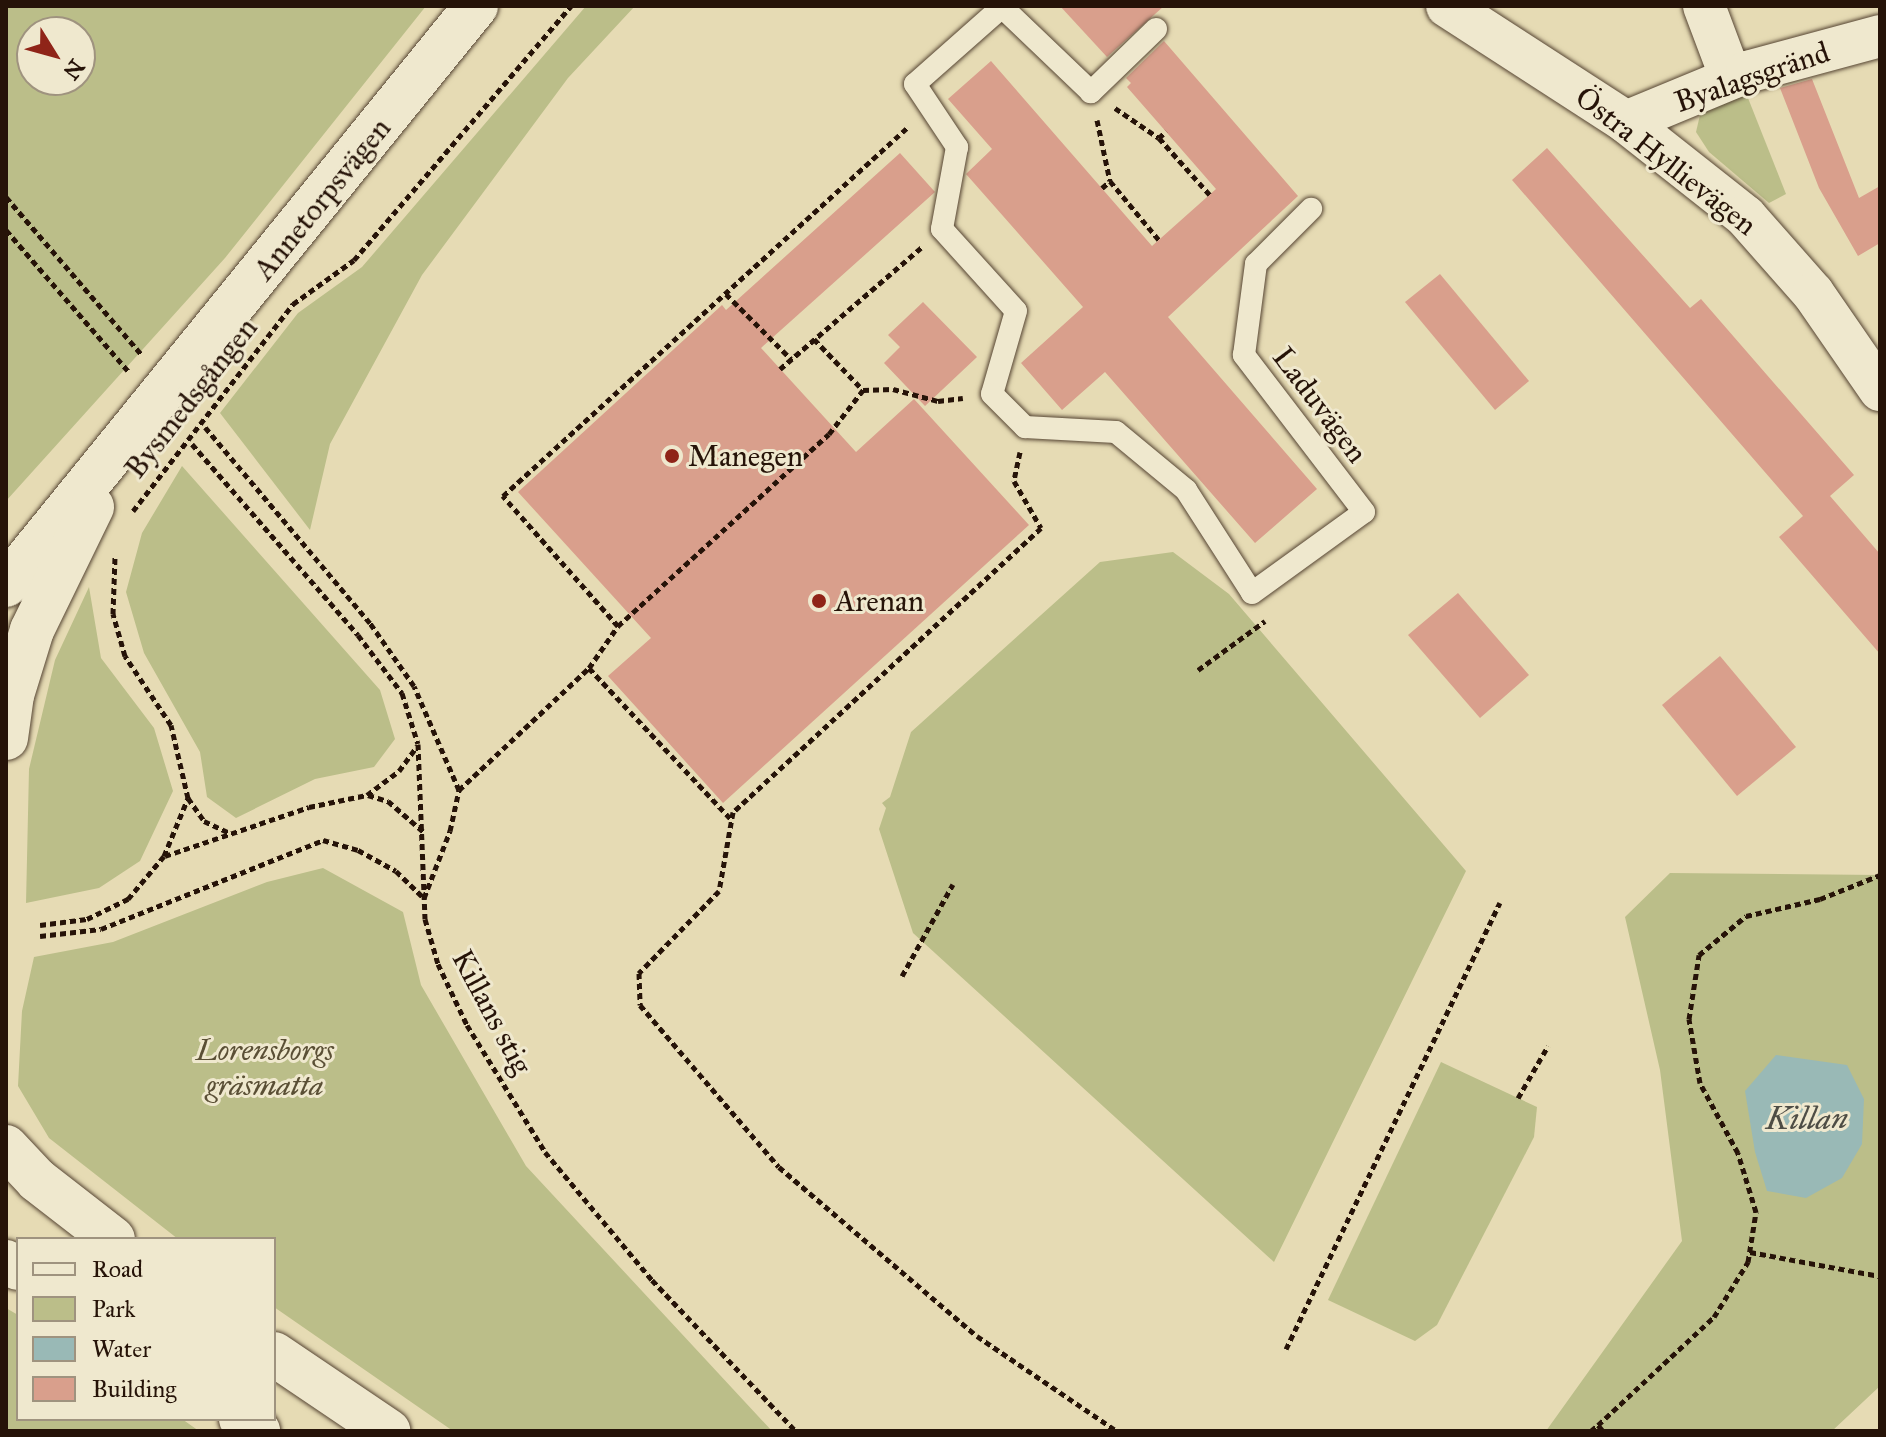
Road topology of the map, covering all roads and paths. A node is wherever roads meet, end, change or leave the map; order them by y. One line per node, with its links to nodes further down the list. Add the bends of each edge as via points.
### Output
1 (476, 6): 25 (main road, Annetorpsvägen)
2 (571, 6): 32 (path, Bysmedsgången, via 354,260 293,304)
3 (1447, 6): 10 (street, Östra Hyllievägen)
4 (1704, 6): 7 (street)
5 (1156, 29): 8 (lane)
6 (1880, 36): 7 (street, Byalagsgränd)
7 (1731, 78): 10 (street, Byalagsgränd)
8 (1091, 92): 9 (lane, via 1002,7 915,84); 12 (path); 13 (path)
9 (930, 106): 18 (lane, via 957,147); 21 (path)
10 (1626, 122): 27 (street, Östra Hyllievägen, via 1745,216 1813,293)
11 (1166, 131): 12 (path)
12 (1159, 138): 15 (path)
13 (1110, 181): 14 (path); 20 (path)
14 (1102, 188)
15 (1210, 195)
16 (6, 197): 25 (path)
17 (1311, 209): 30 (lane, Laduvägen, via 1256,264 1244,355 1364,512 1252,593 1186,490 1116,432)
18 (942, 229): 22 (path); 28 (lane, via 1016,311)
19 (6, 230): 25 (path)
20 (1159, 240)
21 (726, 294): 23 (path); 36 (path, via 503,496)
22 (814, 339): 23 (path); 26 (path)
23 (791, 359): 24 (path)
24 (780, 369)
25 (148, 374): 34 (main road, Annetorpsvägen, via 85,482); 39 (main road, Annetorpsvägen, via 54,576 12,695)
26 (863, 390): 28 (path, via 893,389 938,401); 36 (path, via 829,434)
27 (1880, 390)
28 (992, 394): 30 (lane)
29 (205, 427): 41 (path, via 370,623 405,674)
30 (1025, 427): 44 (path, via 1014,481 1041,528 733,812)
31 (192, 444): 40 (path, Killans stig, via 402,693)
32 (131, 514)
33 (116, 552): 43 (path, via 113,614 125,656 171,725)
34 (6, 585)
35 (1272, 616): 38 (path)
36 (618, 626): 37 (path)
37 (589, 668): 41 (path); 44 (path)
38 (1198, 670)
39 (6, 738)
40 (418, 744): 42 (path, via 399,771); 46 (path, Killans stig)
41 (459, 790): 50 (path, via 450,831)
42 (367, 795): 45 (path); 46 (path, via 388,801)
43 (188, 798): 45 (path, via 204,821); 47 (path)
44 (731, 820): 66 (path, via 719,891 639,973 640,1005 779,1167 977,1336)
45 (231, 833): 47 (path)
46 (426, 834): 50 (path, Killans stig)
47 (164, 856): 52 (path, via 128,899 87,919)
48 (1880, 875): 59 (path, via 1820,899 1746,916 1699,955 1689,1019 1700,1083 1738,1153 1756,1212)
49 (953, 884): 54 (path)
50 (424, 898): 53 (path, via 383,864 323,840 101,929); 65 (path, Killans stig, via 425,919 444,976 545,1152 652,1280)
51 (1500, 903): 61 (path)
52 (40, 925)
53 (40, 936)
54 (902, 976)
55 (1548, 1046): 56 (path)
56 (1518, 1098)
57 (6, 1147): 58 (main road, via 37,1180)
58 (110, 1237)
59 (1750, 1252): 60 (path); 63 (path, via 1714,1317)
60 (1880, 1276)
61 (1286, 1349)
62 (276, 1355): 64 (main road)
63 (1598, 1425): 67 (path); 68 (path)
64 (388, 1431)
65 (796, 1431)
66 (1117, 1431)
67 (1591, 1431)
68 (1603, 1431)

